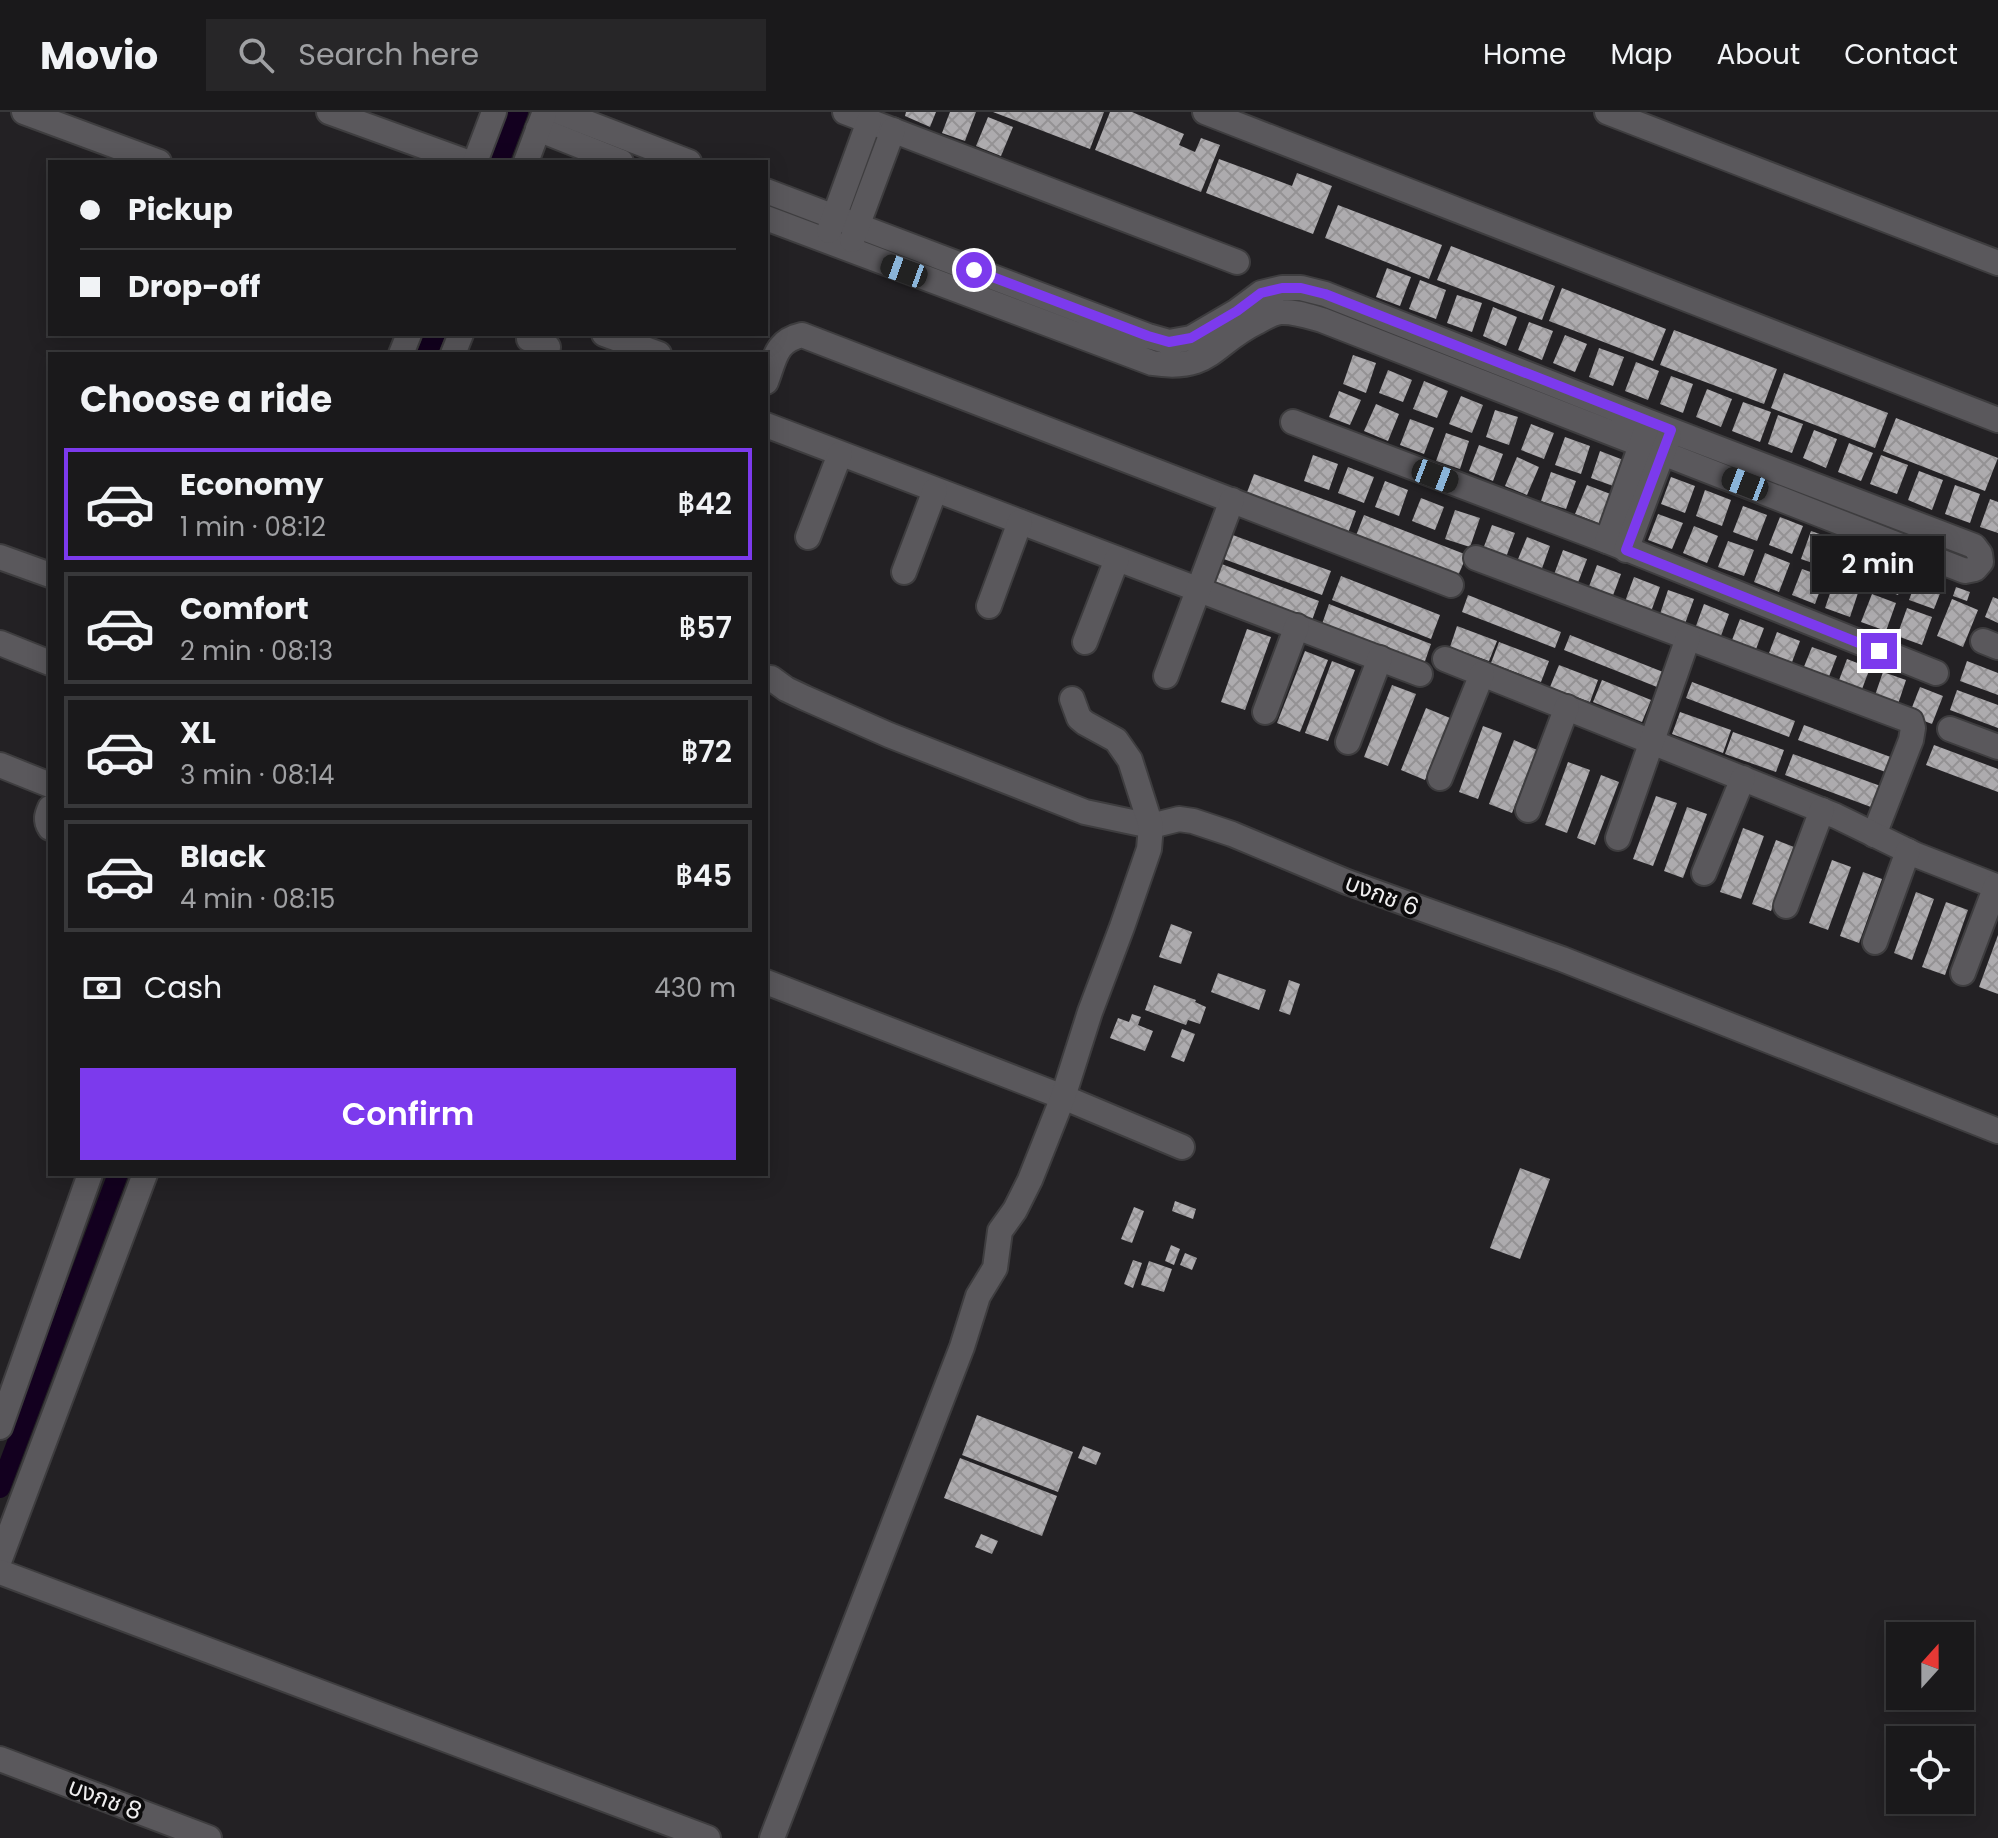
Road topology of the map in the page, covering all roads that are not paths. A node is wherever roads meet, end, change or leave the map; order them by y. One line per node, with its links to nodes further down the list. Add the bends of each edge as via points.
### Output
1 (24, 112): 12 (street)
2 (329, 112): 13 (street)
3 (494, 112): 14 (street)
4 (559, 112): 11 (street)
5 (845, 112): 9 (street)
6 (1205, 112): 29 (street)
7 (1607, 112): 24 (street)
8 (541, 120): 11 (street); 15 (street)
9 (869, 121): 10 (street); 18 (street)
10 (893, 130): 20 (street); 23 (street)
11 (618, 152): 16 (street)
12 (154, 160)
13 (461, 160)
14 (476, 160)
15 (527, 160)
16 (675, 160)
17 (768, 192): 18 (street)
18 (834, 217): 20 (street); 21 (street)
19 (768, 219): 21 (street)
20 (857, 226): 22 (street); 25 (street, via 1169,342)
21 (825, 241): 22 (street)
22 (849, 251): 25 (street, via 1152,363 1194,363 1218,350)
23 (1237, 262)
24 (1996, 262)
25 (1243, 318): 32 (street, via 1261,293 1282,288 1313,291)
26 (610, 336): 27 (street)
27 (654, 352)
28 (768, 377): 35 (street, via 785,340 802,335)
29 (1998, 420)
30 (1293, 422): 38 (street)
31 (768, 426): 33 (street)
32 (1656, 437): 32 (street, via 1974,546 1981,562 1965,571); 38 (street)
33 (840, 454): 34 (street); 37 (street)
34 (935, 490): 36 (street); 42 (street)
35 (1232, 500): 44 (street); 45 (street)
36 (1020, 522): 41 (street); 46 (street)
37 (808, 537)
38 (1616, 546): 54 (street)
39 (0, 557): 43 (street)
40 (1476, 558): 48 (street)
41 (1117, 559): 45 (street); 49 (street)
42 (904, 572)
43 (48, 574)
44 (1451, 585)
45 (1199, 590): 47 (street); 57 (street)
46 (989, 606)
47 (1297, 626): 51 (street); 61 (street)
48 (1688, 638): 63 (street); 73 (street, via 1911,721 1911,740)
49 (1085, 642)
50 (0, 643): 53 (street)
51 (1380, 658): 55 (street); 64 (street)
52 (1445, 659): 56 (street)
53 (48, 662)
54 (1936, 673)
55 (1420, 674)
56 (1482, 674): 60 (street); 67 (street)
57 (1166, 676)
58 (768, 678): 72 (street, บงกช 6, via 889,735 1085,812)
59 (1072, 699): 72 (street, via 1079,718 1123,748)
60 (1567, 707): 63 (street); 70 (street)
61 (1265, 712)
62 (1950, 729): 65 (street)
63 (1652, 741): 68 (street); 74 (street)
64 (1348, 742)
65 (1998, 747)
66 (0, 765): 69 (street)
67 (1440, 778)
68 (1743, 778): 71 (street); 76 (street)
69 (48, 784)
70 (1528, 810)
71 (1822, 810): 73 (street); 78 (street)
72 (1151, 826): 82 (street, via 1149,849); 83 (street, บงกช 6, via 1179,819 1232,834)
73 (1874, 835): 75 (street)
74 (1618, 838)
75 (1908, 851): 77 (street); 79 (street)
76 (1704, 873)
77 (1997, 887): 80 (street)
78 (1786, 906)
79 (1875, 942)
80 (1963, 973)
81 (768, 983): 82 (street)
82 (1063, 1097): 84 (street); 93 (street, via 1030,1180 1000,1231 995,1268 978,1296)
83 (1998, 1131)
84 (1182, 1147)
85 (89, 1176): 87 (street)
86 (144, 1176): 88 (street)
87 (0, 1427)
88 (0, 1559)
89 (0, 1572): 92 (street)
90 (0, 1759): 91 (street, บงกช 8)
91 (209, 1838)
92 (708, 1838)
93 (772, 1838)

